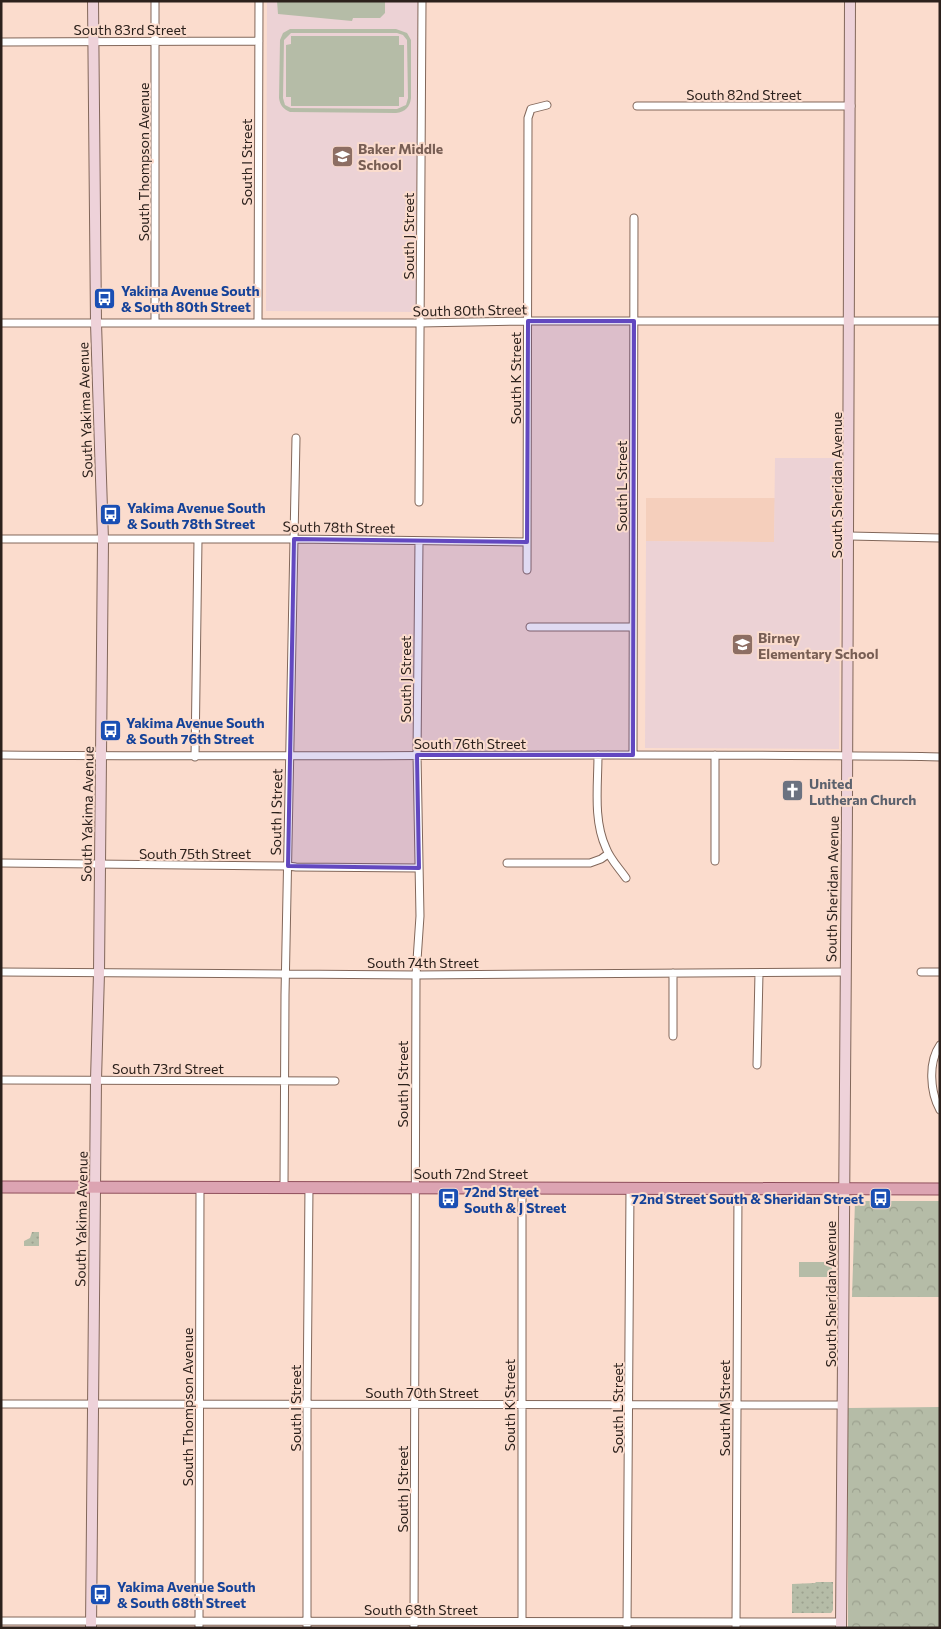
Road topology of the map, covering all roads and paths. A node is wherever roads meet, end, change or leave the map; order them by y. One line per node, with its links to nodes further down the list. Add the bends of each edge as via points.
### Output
1 (93, 1): 6 (main road, South Yakima Avenue)
2 (155, 1): 7 (street, South Thompson Avenue)
3 (259, 1): 8 (street, South I Street)
4 (422, 1): 22 (street, South J Street)
5 (850, 1): 12 (main road, South Sheridan Avenue)
6 (93, 41): 7 (street, South 83rd Street); 9 (street, South 83rd Street); 20 (main road, South Yakima Avenue)
7 (155, 41): 8 (street, South 83rd Street); 18 (street, South Thompson Avenue)
8 (259, 41): 21 (street, South I Street)
9 (1, 42)
10 (547, 104): 15 (street, South K Street, via 530,110 528,126)
11 (637, 106): 12 (street, South 82nd Street)
12 (851, 106): 14 (main road, South Sheridan Avenue)
13 (634, 218): 16 (street, South L Street)
14 (850, 320): 16 (street, South 80th Street); 17 (street, South 80th Street); 25 (main road, South Sheridan Avenue)
15 (528, 321): 16 (street, South 80th Street); 22 (street, South 80th Street); 32 (street, South K Street)
16 (634, 321): 35 (street, South L Street)
17 (940, 321)
18 (155, 322): 20 (street, South 80th Street); 21 (street, South 80th Street)
19 (1, 323): 20 (street, South 80th Street)
20 (96, 323): 29 (main road, South Yakima Avenue)
21 (258, 323): 22 (street, South 80th Street)
22 (420, 323): 24 (street, South J Street)
23 (296, 438): 28 (street, South I Street)
24 (419, 502)
25 (850, 536): 26 (street); 41 (main road, South Sheridan Avenue)
26 (940, 538)
27 (1, 539): 29 (street, South 78th Street)
28 (294, 539): 30 (street, South 78th Street); 31 (street, South 78th Street); 44 (street, South I Street)
29 (103, 540): 30 (street, South 78th Street); 42 (main road, South Yakima Avenue)
30 (198, 540): 43 (street)
31 (419, 541): 32 (street, South 78th Street); 37 (street, South J Street)
32 (527, 542): 33 (street, South K Street)
33 (527, 570)
34 (530, 627): 35 (street)
35 (633, 627): 39 (street, South L Street)
36 (1, 755): 42 (street, South 76th Street)
37 (417, 755): 38 (street, South 76th Street); 44 (street, South 76th Street); 52 (street, South J Street)
38 (598, 755): 39 (street, South 76th Street); 46 (street, via 599,824)
39 (633, 755): 40 (street, South 76th Street)
40 (715, 755): 41 (street, South 76th Street); 47 (street)
41 (848, 755): 45 (street, South 76th Street); 55 (main road, South Sheridan Avenue)
42 (102, 756): 43 (street, South 76th Street); 50 (main road, South Yakima Avenue)
43 (196, 757): 44 (street, South 76th Street)
44 (289, 757): 51 (street, South I Street)
45 (940, 757)
46 (608, 854): 49 (street, via 590,863); 53 (street)
47 (715, 861)
48 (1, 863): 50 (street, South 75th Street)
49 (507, 863)
50 (100, 864): 51 (street, South 75th Street); 58 (main road, South Yakima Avenue)
51 (288, 866): 52 (street, South 75th Street); 61 (street, South I Street)
52 (419, 868): 62 (street, South J Street)
53 (626, 878)
54 (1, 972): 58 (street, South 74th Street)
55 (845, 972): 60 (street, South 74th Street); 80 (main road, South Sheridan Avenue)
56 (920, 972): 57 (street)
57 (940, 972)
58 (100, 973): 61 (street, South 74th Street); 67 (main road, South Yakima Avenue)
59 (673, 973): 60 (street, South 74th Street); 62 (street, South 74th Street); 63 (street)
60 (760, 973): 65 (street)
61 (286, 974): 62 (street, South 74th Street); 68 (street, South I Street)
62 (416, 975): 76 (street, South J Street)
63 (673, 1036)
64 (940, 1045): 70 (street, via 934,1054 933,1074 935,1099)
65 (757, 1065)
66 (1, 1080): 67 (street, South 73rd Street)
67 (96, 1080): 68 (street, South 73rd Street); 72 (main road, South Yakima Avenue)
68 (286, 1081): 69 (street, South 73rd Street); 74 (street, South I Street)
69 (334, 1081)
70 (940, 1110)
71 (1, 1186): 72 (main road, South 72nd Street)
72 (95, 1187): 73 (main road, South 72nd Street); 83 (main road, South Yakima Avenue)
73 (200, 1187): 74 (main road, South 72nd Street); 84 (street, South Thompson Avenue)
74 (284, 1187): 75 (main road, South 72nd Street)
75 (309, 1188): 76 (main road, South 72nd Street); 85 (street, South I Street)
76 (414, 1188): 77 (main road, South 72nd Street); 86 (street, South J Street)
77 (522, 1188): 78 (main road, South 72nd Street); 87 (street, South K Street)
78 (630, 1189): 79 (main road, South 72nd Street); 88 (street, South L Street)
79 (738, 1189): 80 (main road, South 72nd Street); 89 (street, South M Street)
80 (844, 1189): 81 (main road, South 72nd Street); 90 (main road, South Sheridan Avenue)
81 (940, 1189)
82 (1, 1404): 83 (street, South 70th Street)
83 (93, 1404): 84 (street, South 70th Street); 93 (main road, South Yakima Avenue)
84 (200, 1404): 85 (street, South 70th Street); 94 (street, South Thompson Avenue)
85 (307, 1404): 86 (street, South 70th Street); 97 (street, South I Street)
86 (414, 1405): 87 (street, South 70th Street); 95 (street, South J Street)
87 (521, 1405): 88 (street, South 70th Street); 92 (street, South K Street)
88 (629, 1405): 89 (street, South 70th Street); 96 (street, South L Street)
89 (737, 1405): 90 (street, South 70th Street); 98 (street, South M Street)
90 (843, 1405): 99 (main road, South Sheridan Avenue)
91 (1, 1620): 93 (street, South 68th Street)
92 (522, 1621): 95 (street, South 68th Street); 96 (street, South 68th Street)
93 (91, 1624): 94 (street, South 68th Street)
94 (199, 1624): 97 (street, South 68th Street)
95 (414, 1624): 97 (street, South 68th Street)
96 (627, 1624): 98 (street, South 68th Street)
97 (307, 1625)
98 (736, 1625): 99 (street, South 68th Street)
99 (841, 1625)

